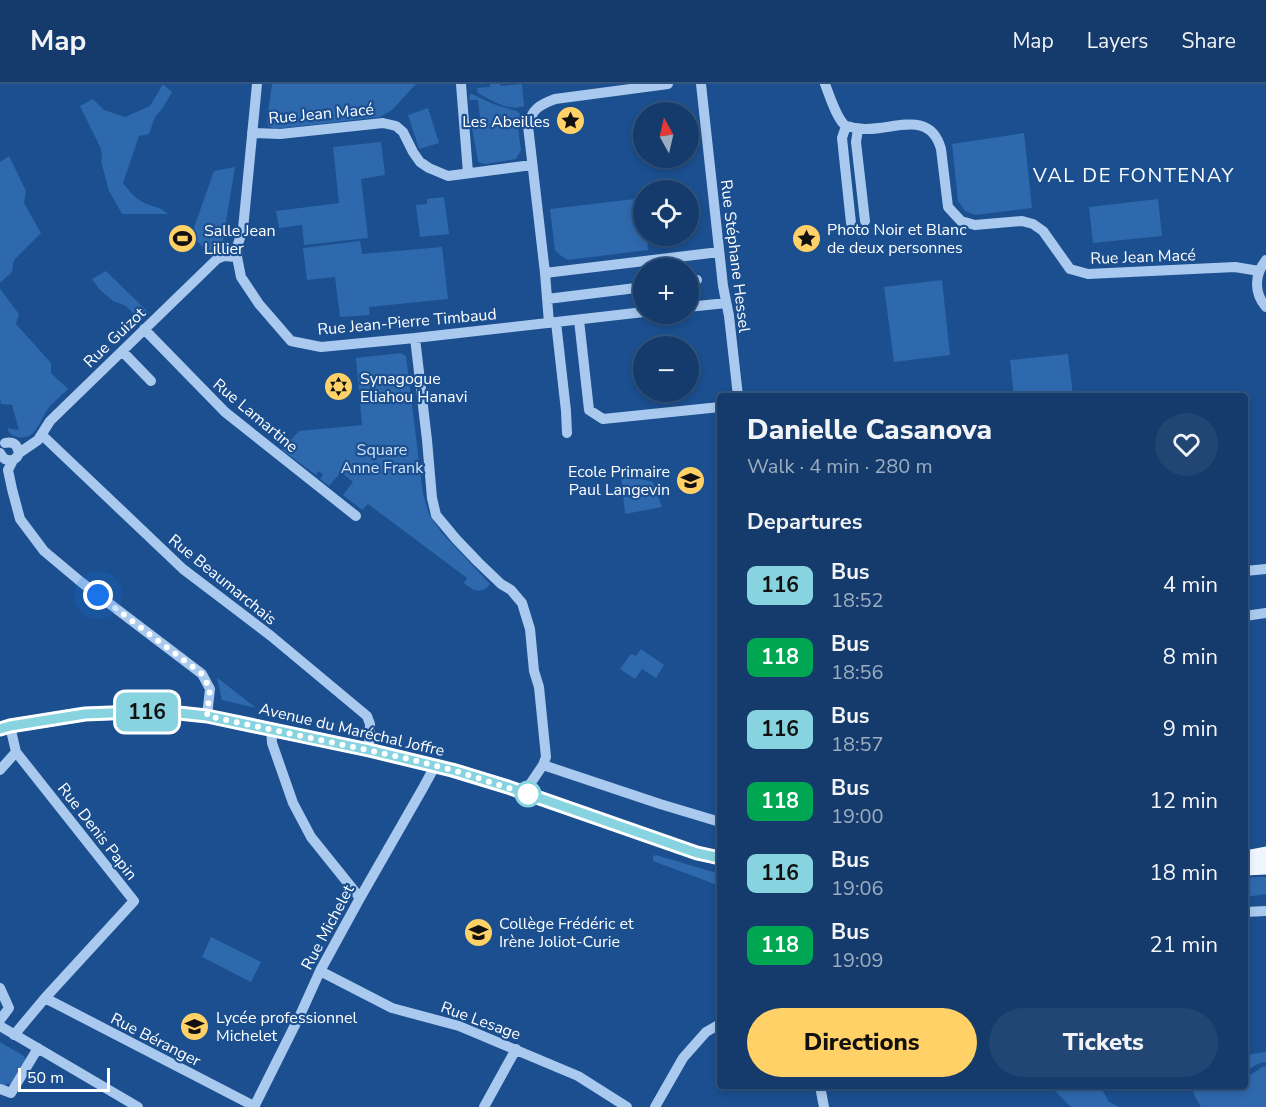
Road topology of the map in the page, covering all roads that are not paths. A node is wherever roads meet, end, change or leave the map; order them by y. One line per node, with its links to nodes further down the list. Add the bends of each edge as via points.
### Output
1 (257, 84): 7 (street)
2 (461, 84): 11 (street)
3 (668, 84): 8 (street, via 540,104 530,116 528,126)
4 (701, 84): 14 (street, Rue Stéphane Hessel)
5 (825, 84): 6 (street, via 839,117)
6 (852, 127): 9 (street); 10 (street, via 842,138); 17 (street, Rue Jean Macé, via 863,130 915,123 930,129 941,149 948,207 961,221 975,225 1022,221 1033,224 1043,231 1070,269 1088,274 1235,267)
7 (252, 133): 11 (street, Rue Jean Macé, via 280,134 383,123 403,132 420,162 429,168 448,176); 15 (street)
8 (532, 165): 11 (street, Rue Jean Macé); 18 (street)
9 (859, 169): 10 (street); 12 (street)
10 (845, 170): 13 (street)
11 (468, 173)
12 (865, 221)
13 (851, 223)
14 (719, 252): 18 (street); 21 (street, Rue Stéphane Hessel)
15 (237, 257): 27 (street, Rue Guizot, via 216,259); 28 (street, Rue Jean-Pierre Timbaud, via 241,277 291,341 321,347)
16 (1266, 260): 17 (street)
17 (1259, 270): 23 (street, via 1257,288)
18 (545, 273): 20 (street)
19 (633, 288): 20 (street)
20 (547, 298): 26 (street)
21 (726, 303): 22 (street); 31 (street, Rue Stéphane Hessel)
22 (699, 306)
23 (1266, 307)
24 (633, 313): 25 (street, Rue Jean-Pierre Timbaud)
25 (579, 320): 26 (street, Rue Jean-Pierre Timbaud); 32 (street, via 589,410 603,418)
26 (553, 323): 28 (street, Rue Jean-Pierre Timbaud); 33 (street)
27 (144, 329): 29 (street, Rue Guizot); 37 (street, Rue Lamartine, via 225,412)
28 (416, 338): 47 (street, via 436,515 522,603 539,687 546,757)
29 (122, 351): 30 (street); 34 (street, Rue Guizot, via 50,421)
30 (151, 381)
31 (738, 393)
32 (717, 407)
33 (567, 433)
34 (42, 435): 36 (street, Rue Guizot); 45 (street, Rue Beaumarchais, via 183,569 367,716)
35 (1, 446): 36 (street, via 2,458); 36 (street, via 15,444)
36 (16, 456): 42 (street, via 8,470 20,519 44,551 202,674 210,689)
37 (356, 516)
38 (1266, 569): 39 (street)
39 (1248, 571)
40 (1266, 613): 41 (street)
41 (1248, 616)
42 (207, 716): 43 (main road, Avenue du Maréchal Joffre, via 160,711 85,714); 44 (main road, Avenue du Maréchal Joffre)
43 (5, 728): 46 (street, Rue Denis Papin)
44 (271, 728): 45 (main road, Avenue du Maréchal Joffre); 57 (street, via 272,743 293,803 311,837)
45 (369, 750): 48 (main road, Avenue du Maréchal Joffre)
46 (16, 752): 49 (street); 62 (street, Rue Denis Papin, via 134,901)
47 (543, 765): 50 (street); 51 (street)
48 (435, 766): 50 (main road, Avenue du Maréchal Joffre); 57 (street, Rue Michelet)
49 (0, 770)
50 (524, 793): 53 (main road, Avenue du Maréchal Joffre)
51 (717, 821)
52 (1266, 854): 54 (main road)
53 (717, 857)
54 (1248, 857)
55 (1266, 867): 56 (main road)
56 (1248, 868)
57 (360, 898): 60 (street, Rue Michelet)
58 (1266, 910): 59 (street)
59 (1248, 912)
60 (320, 971): 70 (street, Rue Lesage, via 392,1008 459,1026); 74 (street, Rue Michelet)
61 (0, 988): 63 (street)
62 (45, 998): 64 (street, Rue Denis Papin); 74 (street, Rue Béranger)
63 (9, 1008): 64 (street); 65 (street)
64 (33, 1011): 68 (street, Rue Denis Papin)
65 (0, 1020)
66 (0, 1026): 68 (street)
67 (717, 1026): 77 (street, via 706,1032 683,1058)
68 (14, 1035): 69 (street)
69 (38, 1048): 71 (street, via 11,1093); 73 (street)
70 (516, 1049): 75 (street); 76 (street, Rue Lesage, via 579,1076)
71 (0, 1089)
72 (821, 1089): 78 (street)
73 (138, 1107)
74 (254, 1107)
75 (484, 1107)
76 (627, 1107)
77 (655, 1107)
78 (824, 1107)

